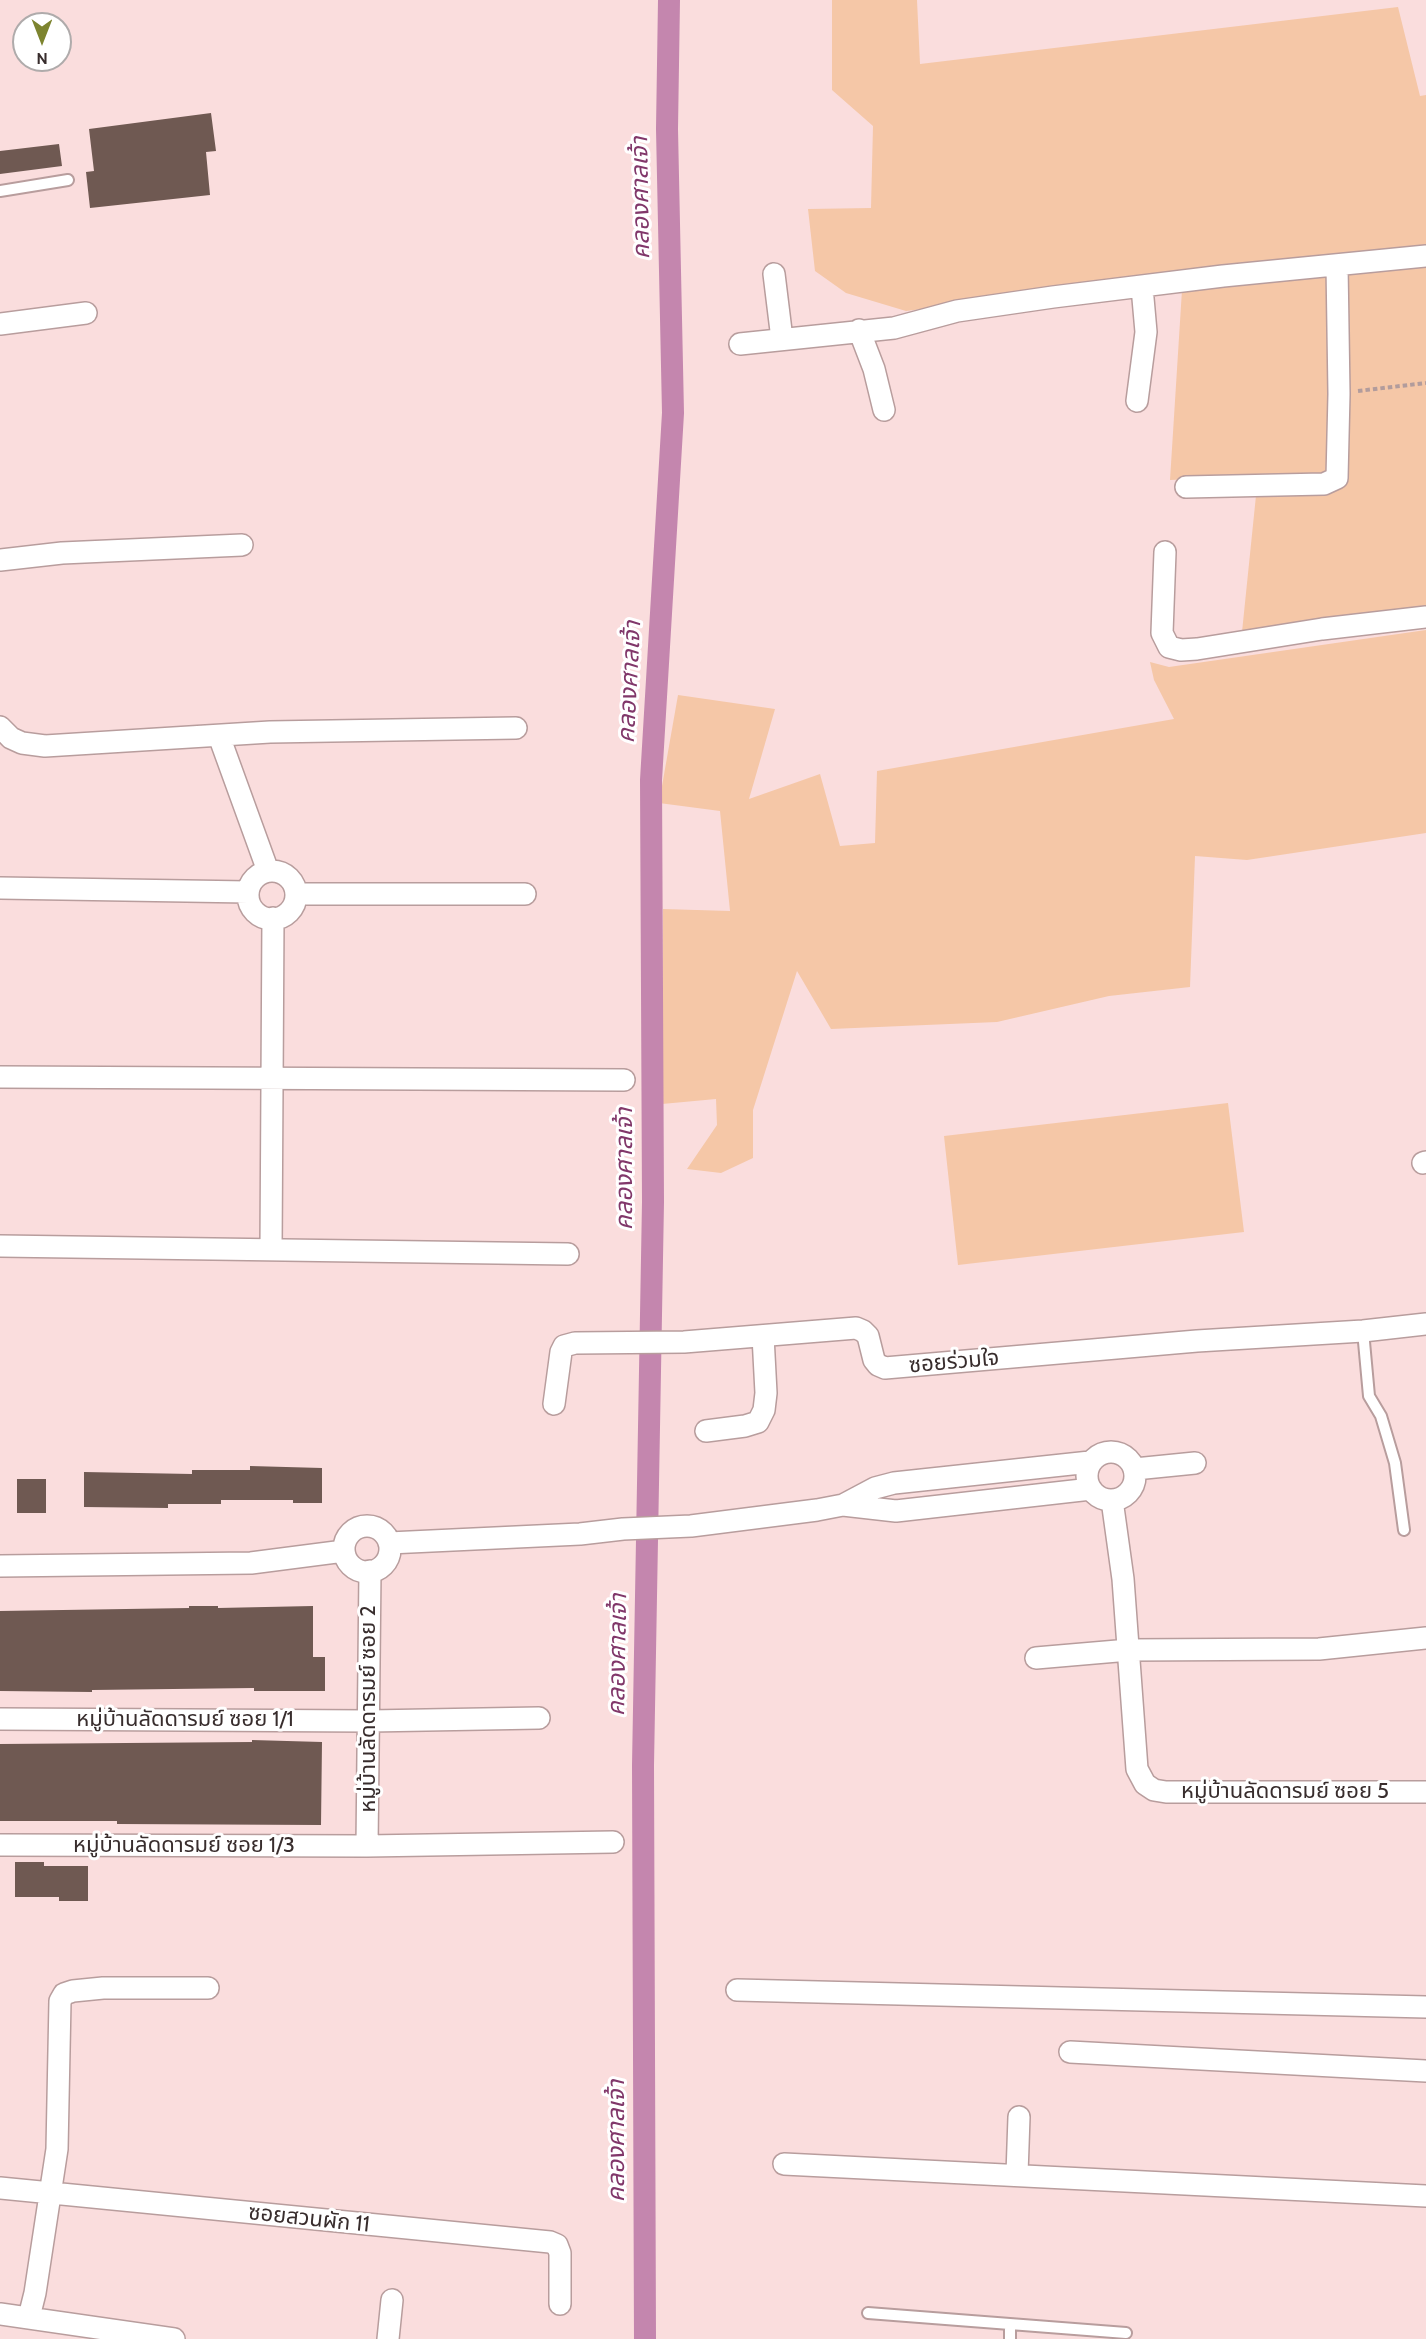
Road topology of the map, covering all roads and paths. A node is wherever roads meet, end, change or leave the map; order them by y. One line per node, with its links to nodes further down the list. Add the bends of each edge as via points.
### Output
1 (68, 180): 2 (lane)
2 (0, 191)
3 (1426, 256): 4 (street)
4 (1337, 264): 6 (street); 13 (street)
5 (774, 274): 10 (street)
6 (1142, 287): 9 (street, via 1053,297 968,310 910,325); 14 (street, via 1146,332)
7 (86, 313): 8 (street)
8 (0, 324)
9 (859, 330): 10 (street); 15 (street)
10 (782, 339): 11 (street)
11 (740, 344)
12 (1426, 382): 13 (path)
13 (1339, 394): 16 (street, via 1338,471 1333,481)
14 (1137, 401)
15 (884, 410)
16 (1186, 487)
17 (242, 545): 19 (street, via 62,553)
18 (1165, 552): 20 (street, via 1162,633 1169,647 1181,650)
19 (0, 560)
20 (1426, 617)
21 (516, 728): 22 (street)
22 (219, 736): 23 (street, via 45,746); 24 (street)
23 (4, 737)
24 (268, 871): 26 (street, via 254,878); 27 (street, via 284,874)
25 (0, 888): 26 (street)
26 (248, 892): 29 (street, via 250,906 266,918)
27 (296, 894): 28 (street); 29 (street, via 290,911)
28 (525, 894)
29 (273, 918): 31 (street)
30 (0, 1077): 31 (street)
31 (273, 1079): 32 (street); 34 (street)
32 (624, 1080)
33 (0, 1246): 34 (street)
34 (271, 1249): 35 (street)
35 (568, 1254)
36 (1426, 1324): 37 (street, ซอยร่วมใจ)
37 (1363, 1331): 38 (street, ซอยร่วมใจ, via 885,1368 874,1360 868,1336 856,1328); 47 (lane, via 1370,1396 1381,1416 1395,1463)
38 (763, 1336): 39 (street, ซอยร่วมใจ, via 564,1346); 40 (street, via 766,1393 758,1422)
39 (554, 1404)
40 (706, 1431)
41 (1090, 1462): 43 (street, via 1113,1452 1123,1455); 44 (street); 46 (street, via 894,1483)
42 (1195, 1463): 43 (street)
43 (1135, 1469): 45 (street, via 1136,1478 1128,1493)
44 (1091, 1489): 45 (street); 46 (street, via 896,1511)
45 (1112, 1500): 53 (street)
46 (843, 1505): 48 (street, via 691,1526)
47 (1404, 1530)
48 (390, 1544): 49 (street, via 385,1534 368,1525 350,1533); 51 (street, via 386,1562)
49 (344, 1551): 50 (street, via 251,1563); 51 (street, via 351,1566)
50 (0, 1566)
51 (370, 1571): 57 (street, หมู่บ้านลัดดารมย์ ซอย 2)
52 (1426, 1638): 53 (street, via 1318,1649)
53 (1129, 1650): 54 (street); 58 (street, หมู่บ้านลัดดารมย์ ซอย 5, via 1137,1769 1145,1784 1154,1790)
54 (1036, 1658)
55 (538, 1718): 57 (street, หมู่บ้านลัดดารมย์ ซอย 1/1)
56 (0, 1719): 57 (street, หมู่บ้านลัดดารมย์ ซอย 1/1)
57 (370, 1721): 61 (street, หมู่บ้านลัดดารมย์ ซอย 2)
58 (1426, 1792)
59 (613, 1842): 61 (street, หมู่บ้านลัดดารมย์ ซอย 1/3)
60 (0, 1845): 61 (street, หมู่บ้านลัดดารมย์ ซอย 1/3)
61 (367, 1846)
62 (208, 1988): 71 (street, via 103,1988 64,1994 60,2001 57,2149)
63 (737, 1990): 64 (street)
64 (1426, 2007)
65 (1070, 2052): 66 (street)
66 (1426, 2071)
67 (1019, 2117): 69 (street)
68 (784, 2164): 69 (street)
69 (1017, 2174): 72 (street)
70 (0, 2188): 71 (street, ซอยสวนผัก 11)
71 (52, 2193): 74 (street, ซอยสวนผัก 11, via 550,2242 557,2245 560,2253); 77 (street)
72 (1426, 2196)
73 (392, 2300): 81 (street)
74 (560, 2304)
75 (868, 2313): 78 (lane)
76 (0, 2314): 77 (street)
77 (29, 2317): 80 (street)
78 (1010, 2325): 79 (lane); 82 (lane)
79 (1126, 2333)
80 (174, 2339)
81 (388, 2339)
82 (1010, 2339)

